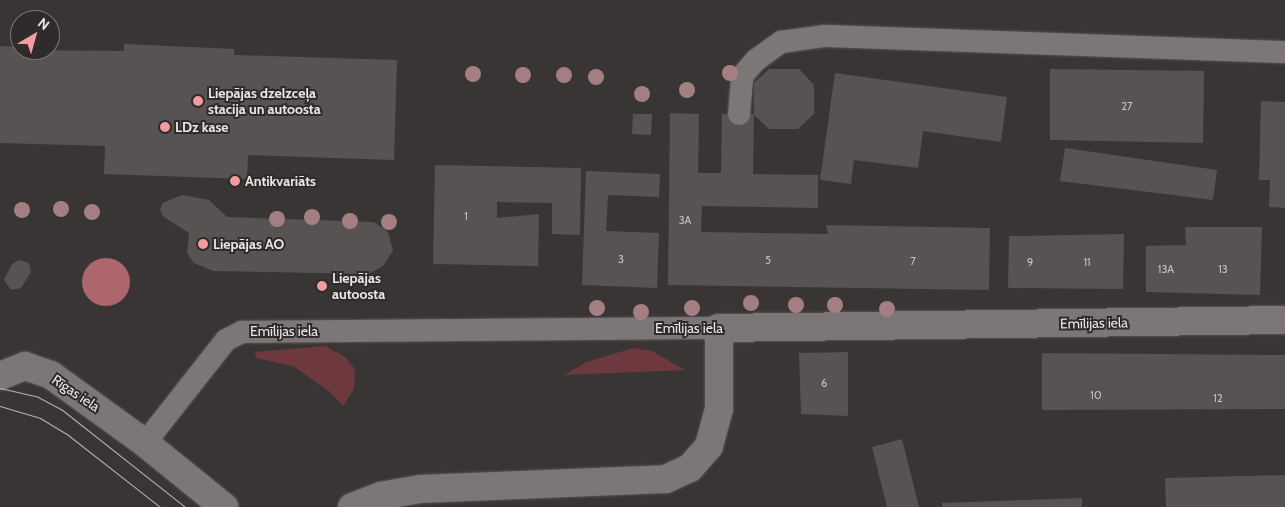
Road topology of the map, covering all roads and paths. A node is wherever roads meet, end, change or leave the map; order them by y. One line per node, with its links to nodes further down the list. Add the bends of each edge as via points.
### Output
1 (1285, 52): 2 (lane, via 824,36 780,42 756,60 742,76)
2 (739, 114)
3 (1285, 320): 4 (street, Emīlijas iela)
4 (719, 328): 6 (lane, Emīlijas iela, via 242,332 226,340); 8 (street, via 719,409 709,446 690,468 666,480 420,489 380,496)
5 (0, 376): 6 (street, Rīgas iela, via 25,366 51,375)
6 (145, 443): 7 (street, Rīgas iela)
7 (224, 507)
8 (352, 507)

